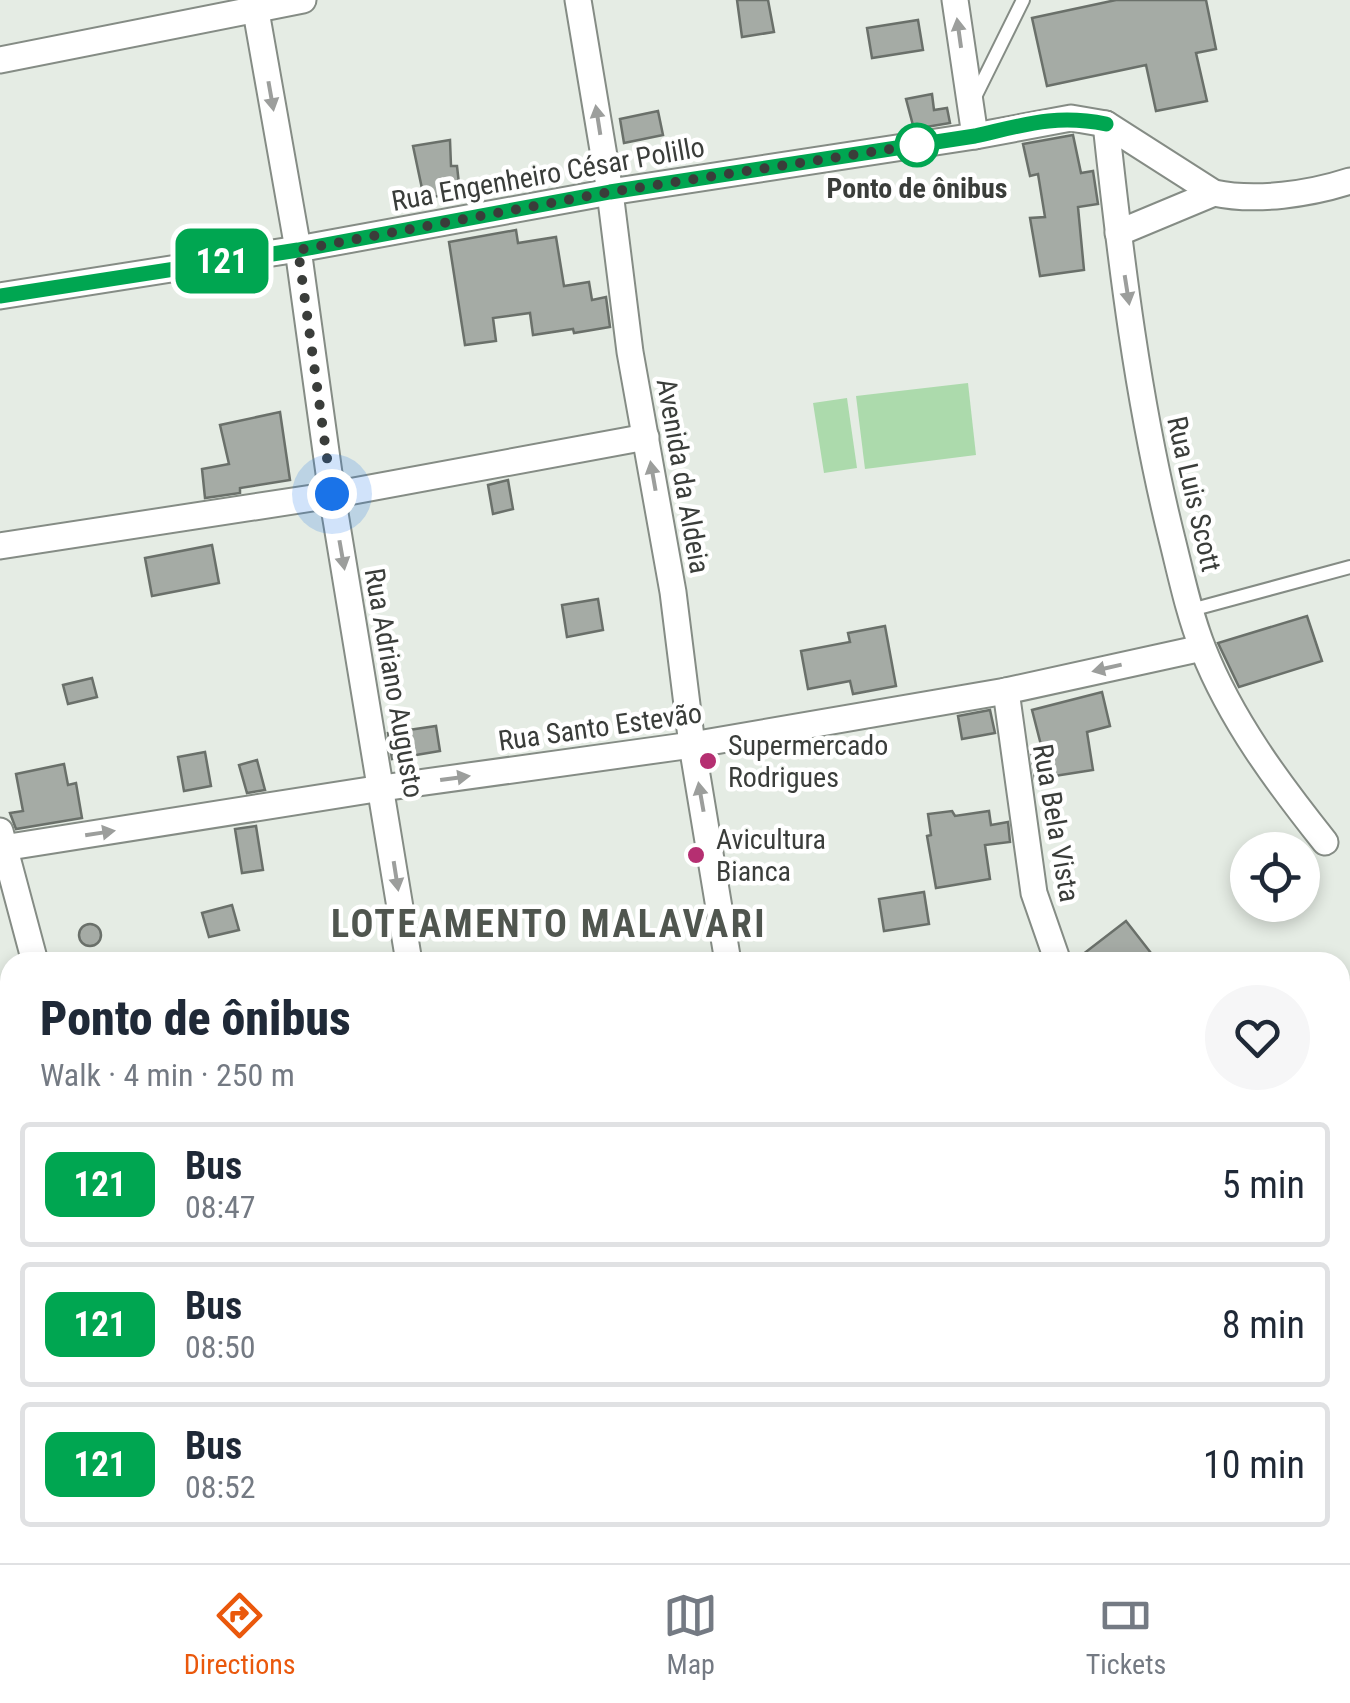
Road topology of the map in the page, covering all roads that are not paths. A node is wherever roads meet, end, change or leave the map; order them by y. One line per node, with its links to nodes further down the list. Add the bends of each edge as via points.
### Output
1 (304, 0): 5 (street)
2 (578, 0): 11 (street, Avenida da Aldeia, one-way to 2)
3 (954, 0): 7 (street, one-way to 3)
4 (1023, 0): 7 (lane)
5 (254, 4): 6 (street); 14 (street, Rua Adriano Augusto, one-way to 14)
6 (0, 60)
7 (970, 106): 9 (street)
8 (1106, 124): 9 (street, Rua Engenheiro César Polillo, via 1071,118); 12 (street); 13 (street, Rua Luis Scott)
9 (975, 136): 11 (street, Rua Engenheiro César Polillo)
10 (1350, 181): 12 (street, via 1292,193)
11 (610, 192): 14 (street, Rua Engenheiro César Polillo); 16 (street, Avenida da Aldeia)
12 (1214, 194): 13 (street)
13 (1118, 233): 20 (street, Rua Luis Scott, one-way to 20, via 1147,427)
14 (298, 250): 15 (street, Rua Engenheiro César Polillo); 17 (street, Rua Adriano Augusto)
15 (0, 296)
16 (646, 437): 17 (street); 23 (street, Avenida da Aldeia, one-way to 16)
17 (332, 494): 18 (street); 24 (street, Rua Adriano Augusto, one-way to 24)
18 (0, 546)
19 (1350, 567): 20 (lane)
20 (1191, 610): 21 (street, Rua Luis Scott)
21 (1202, 648): 22 (street, Rua Santo Estevão, one-way to 22); 26 (street, Rua Luis Scott, via 1263,759)
22 (1006, 691): 23 (street, Rua Santo Estevão); 30 (street, Rua Bela Vista, via 1034,893)
23 (692, 746): 24 (street, Rua Santo Estevão, one-way to 23); 29 (street, Avenida da Aldeia, one-way to 23)
24 (382, 788): 25 (street, Rua Santo Estevão, one-way to 24); 28 (street, Rua Adriano Augusto, one-way to 28)
25 (2, 840): 27 (street)
26 (1325, 842)
27 (32, 952)
28 (407, 952)
29 (726, 952)
30 (1055, 952)

